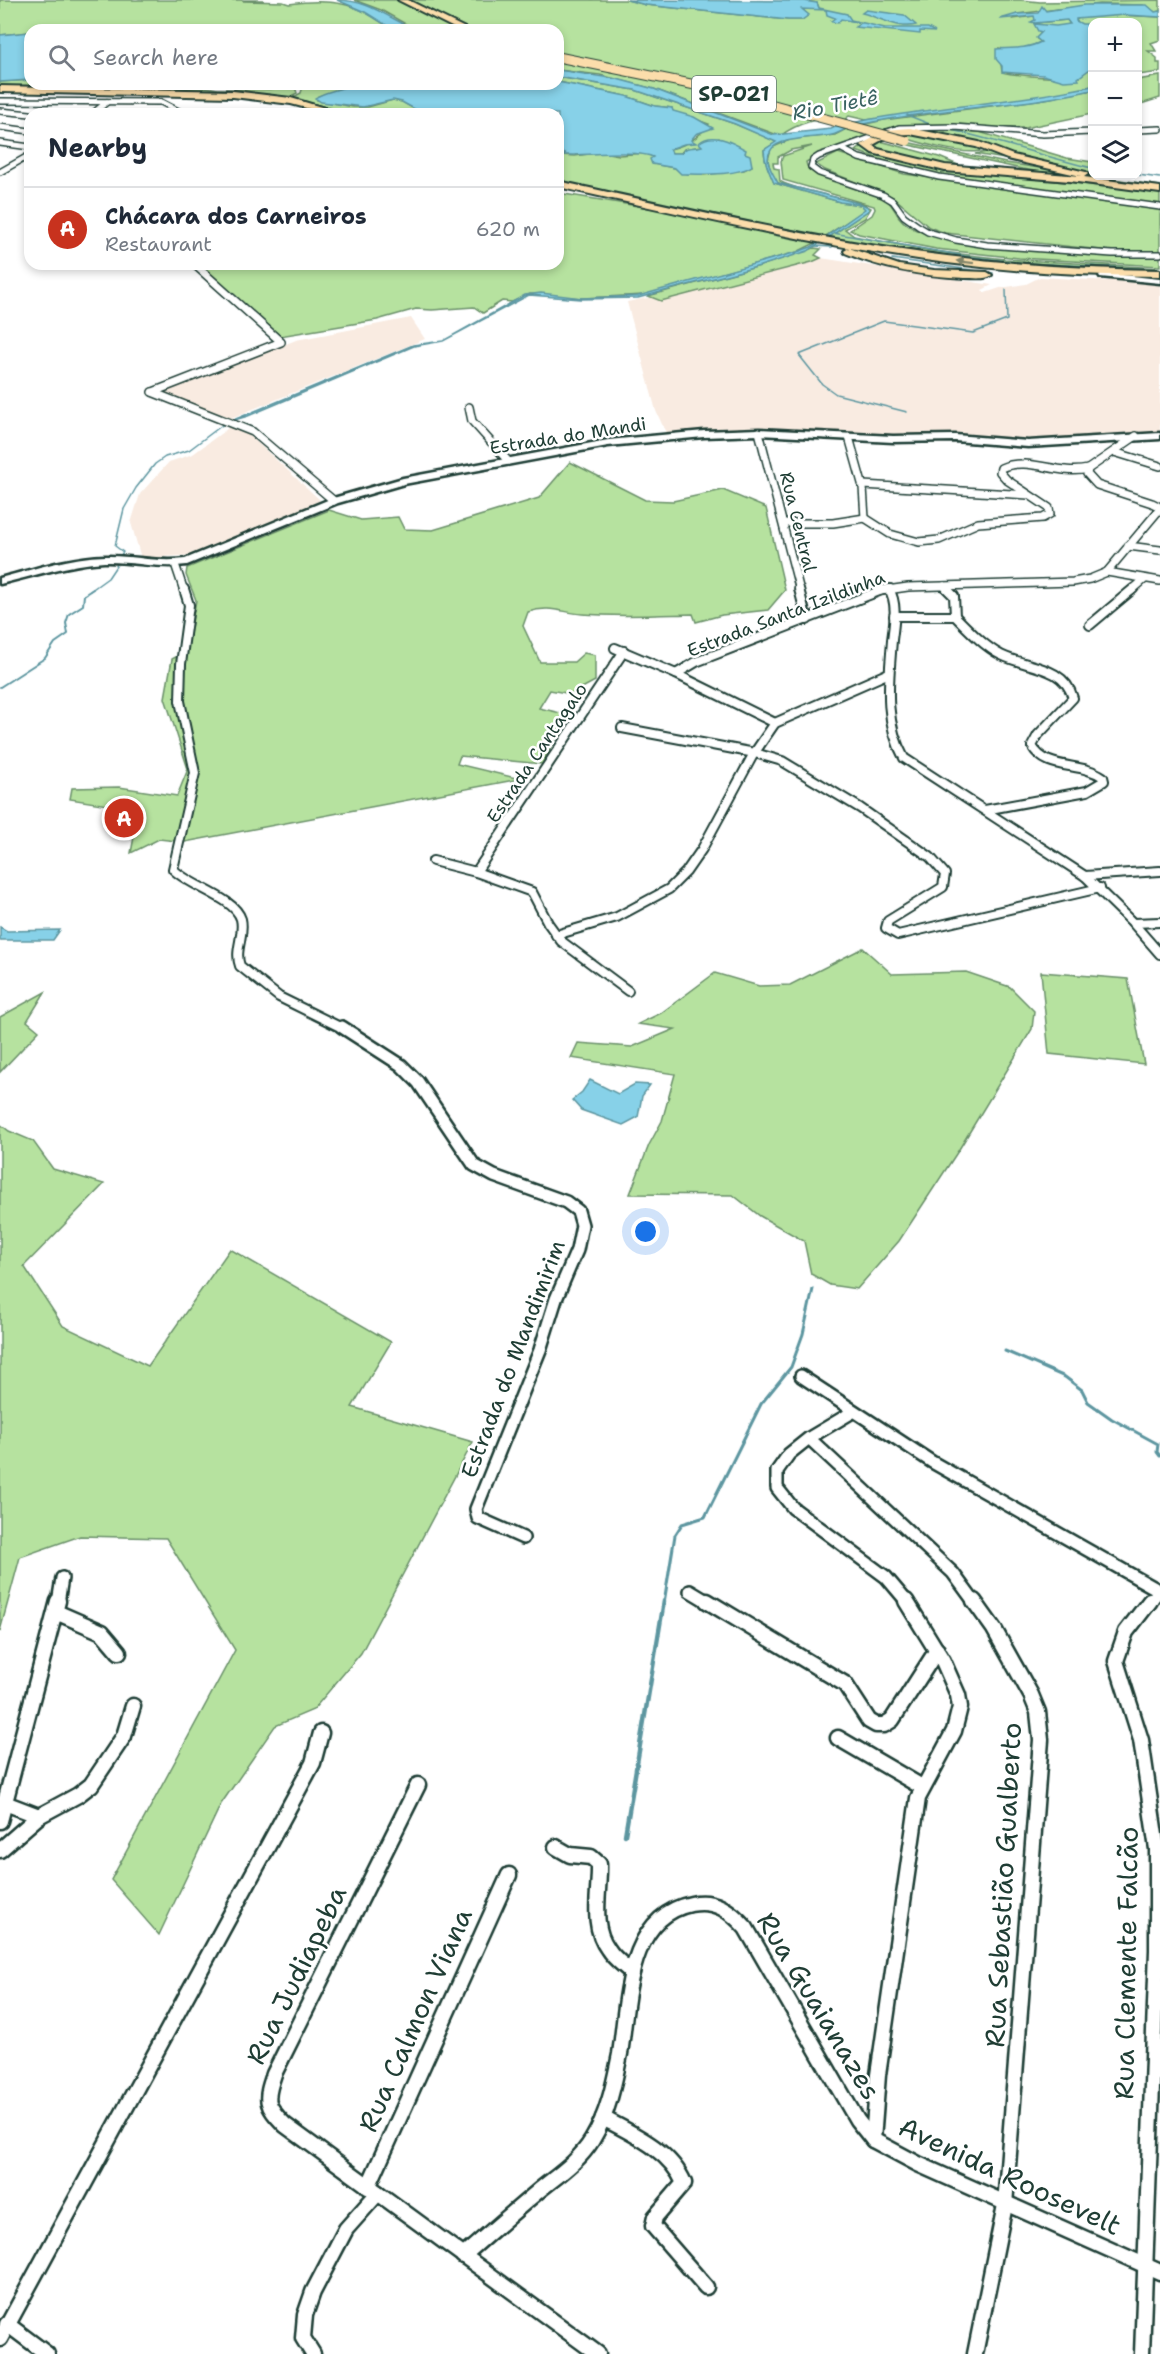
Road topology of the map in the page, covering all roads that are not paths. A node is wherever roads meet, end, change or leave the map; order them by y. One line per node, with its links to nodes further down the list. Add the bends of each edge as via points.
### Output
1 (390, 0): 3 (highway)
2 (402, 0): 4 (highway)
3 (437, 24)
4 (452, 24)
5 (564, 60): 21 (highway, SP-021, bridge)
6 (0, 89): 7 (highway)
7 (24, 89)
8 (65, 90): 13 (highway, via 195,92 269,98)
9 (0, 101): 10 (street)
10 (107, 102): 11 (street); 12 (street, via 161,102)
11 (100, 108)
12 (172, 108)
13 (316, 108)
14 (0, 111): 15 (street)
15 (24, 113)
16 (0, 127): 17 (street)
17 (24, 129)
18 (1160, 129): 19 (street)
19 (1142, 130)
20 (1088, 132): 25 (street, via 894,128)
21 (904, 142): 26 (highway, SP-021); 27 (highway, SP-021)
22 (0, 143): 24 (street)
23 (979, 145): 27 (highway, via 985,150); 32 (highway, via 905,131 885,134 866,145 875,151); 34 (highway, via 1010,157)
24 (24, 146)
25 (842, 149): 41 (street, via 851,156 904,171); 44 (street, via 813,160 812,169 886,196 904,216 928,232 987,245)
26 (920, 149)
27 (947, 153): 32 (highway, via 961,166); 36 (highway, SP-021)
28 (982, 157): 35 (highway)
29 (24, 159): 31 (street)
30 (0, 161): 31 (street)
31 (18, 163): 33 (street)
32 (937, 166): 36 (highway)
33 (0, 172)
34 (1088, 175)
35 (1088, 175)
36 (1068, 178): 40 (highway, SP-021)
37 (1129, 180): 38 (highway)
38 (1160, 184)
39 (564, 185): 42 (highway)
40 (1160, 190)
41 (1160, 207)
42 (825, 239): 43 (highway); 46 (highway, via 868,261)
43 (897, 252): 45 (highway, one-way to 43); 46 (highway, via 882,261)
44 (1160, 254)
45 (995, 265): 49 (highway, via 1006,270); 50 (highway)
46 (900, 267): 49 (highway, via 961,275)
47 (201, 270): 65 (street, via 281,342 150,392 253,432)
48 (1103, 274): 49 (highway); 50 (highway); 51 (main road)
49 (1002, 275)
50 (1160, 275)
51 (1160, 281)
52 (469, 408): 58 (street, via 472,421)
53 (759, 432): 56 (main road, Estrada do Mandi); 58 (main road, Estrada do Mandi, via 608,443); 69 (street, Rua Central)
54 (1136, 436): 55 (main road, Estrada do Mandi); 56 (main road, Estrada do Mandi, via 1040,445 955,438); 57 (street)
55 (1160, 436)
56 (849, 437): 62 (street)
57 (1114, 452): 59 (street); 60 (street)
58 (508, 461): 65 (main road, Estrada do Mandi, via 421,476)
59 (1160, 466)
60 (1088, 469): 61 (street); 63 (street, via 1088,477)
61 (1062, 472): 63 (street); 64 (street, via 1018,463 1001,468 1002,476)
62 (863, 485): 64 (street); 67 (street)
63 (1097, 485): 66 (street)
64 (1028, 495): 67 (street, via 1049,508 1049,516 974,524 938,540 905,539)
65 (334, 501): 72 (main road, Estrada do Mandi, via 206,556)
66 (1159, 506): 68 (street)
67 (865, 518): 69 (street, via 833,523)
68 (1157, 519): 70 (street)
69 (784, 523): 81 (street, Rua Central)
70 (1128, 546): 71 (street); 73 (street)
71 (1160, 550)
72 (175, 564): 76 (main road, Estrada do Mandi, via 100,560); 104 (street, Estrada do Mandimirim, via 189,604 180,701 195,773 173,869 237,913 242,925 240,966 279,997 341,1028 401,1065 418,1082 474,1165 566,1202 578,1212 582,1225 577,1250 476,1509 478,1518)
73 (1107, 572): 74 (street); 77 (street, Estrada Santa Izildinha, via 1085,581)
74 (1145, 579): 75 (street); 82 (street)
75 (1160, 580)
76 (0, 581)
77 (944, 586): 78 (street, Estrada Santa Izildinha); 80 (street, via 954,596)
78 (889, 590): 79 (street, via 894,599); 81 (street, Estrada Santa Izildinha)
79 (894, 616): 80 (street); 85 (street)
80 (955, 616): 90 (street, via 1000,654 1067,680 1073,698 1038,735 1033,748 1038,756 1051,762 1093,770 1104,781 1087,791)
81 (807, 620): 86 (street, Estrada Santa Izildinha, via 696,662)
82 (1090, 625)
83 (615, 648): 84 (street)
84 (624, 651): 86 (street); 93 (street, Estrada Cantagalo)
85 (889, 673): 87 (street); 90 (street, via 892,735 904,758)
86 (676, 674): 87 (street)
87 (775, 723): 89 (street)
88 (622, 728): 89 (street)
89 (755, 753): 95 (street, via 782,761 860,808 941,868 945,874 943,887 888,921 886,928 893,934 909,934); 98 (street, via 702,849 674,884 617,917)
90 (985, 810): 94 (street)
91 (432, 861): 93 (street)
92 (1160, 871): 94 (street)
93 (476, 872): 98 (street, via 532,892)
94 (1085, 876): 95 (street)
95 (1100, 888): 97 (street)
96 (1160, 922): 97 (street)
97 (1133, 923): 99 (street)
98 (556, 935): 100 (street, via 568,948)
99 (1160, 954)
100 (628, 990)
101 (801, 1376): 102 (street)
102 (851, 1413): 103 (street); 107 (street, via 941,1470)
103 (810, 1439): 109 (street, via 783,1460 775,1482 778,1492 798,1512 889,1579); 126 (street, Rua Sebastião Gualberto, via 953,1573 1016,1666 1038,1712 1041,1740)
104 (523, 1538)
105 (62, 1578): 108 (street)
106 (690, 1591): 109 (street, via 845,1684 864,1718 879,1726 887,1725 895,1716)
107 (1160, 1591): 128 (street, Rua Clemente Falcão, via 1123,1636 1116,1661 1141,1740 1157,1849)
108 (56, 1612): 110 (street, via 102,1632); 116 (street)
109 (937, 1650): 115 (street, via 955,1685 960,1707 945,1749)
110 (119, 1652)
111 (133, 1706): 117 (street, via 124,1736 91,1785)
112 (321, 1733): 131 (street, via 308,1773)
113 (838, 1738): 115 (street)
114 (418, 1785): 125 (street, Rua Judiapeba, via 267,2095 270,2110 285,2125)
115 (922, 1786): 124 (street, via 881,2053)
116 (5, 1803): 117 (street); 118 (street)
117 (39, 1816): 120 (street)
118 (0, 1821)
119 (556, 1846): 122 (street, via 570,1855 591,1857 599,1864 597,1905 601,1935 606,1948)
120 (0, 1850)
121 (509, 1875): 125 (street, Rua Calmon Viana)
122 (632, 1973): 123 (street, Rua Guaianazes); 124 (street, Rua Guaianazes, via 653,1925 665,1915 680,1907 709,1902 733,1912 857,2120)
123 (603, 2118): 127 (street, Rua Guaianazes, via 591,2142 565,2169); 130 (street, via 643,2141 682,2173 684,2183 655,2217 653,2226)
124 (873, 2140): 126 (street, Avenida Roosevelt)
125 (373, 2190): 127 (street, Rua Judiapeba); 133 (street, Rua Calmon Viana, via 346,2229 313,2292 303,2338)
126 (1005, 2205): 128 (street, Avenida Roosevelt); 135 (street, Rua Sebastião Gualberto)
127 (464, 2256): 134 (street, Rua Judiapeba)
128 (1145, 2265): 129 (street, Avenida Roosevelt); 136 (street, Rua Clemente Falcão)
129 (1160, 2272)
130 (706, 2287)
131 (4, 2331): 132 (street)
132 (47, 2354)
133 (313, 2354)
134 (598, 2354)
135 (975, 2354)
136 (1142, 2354)

